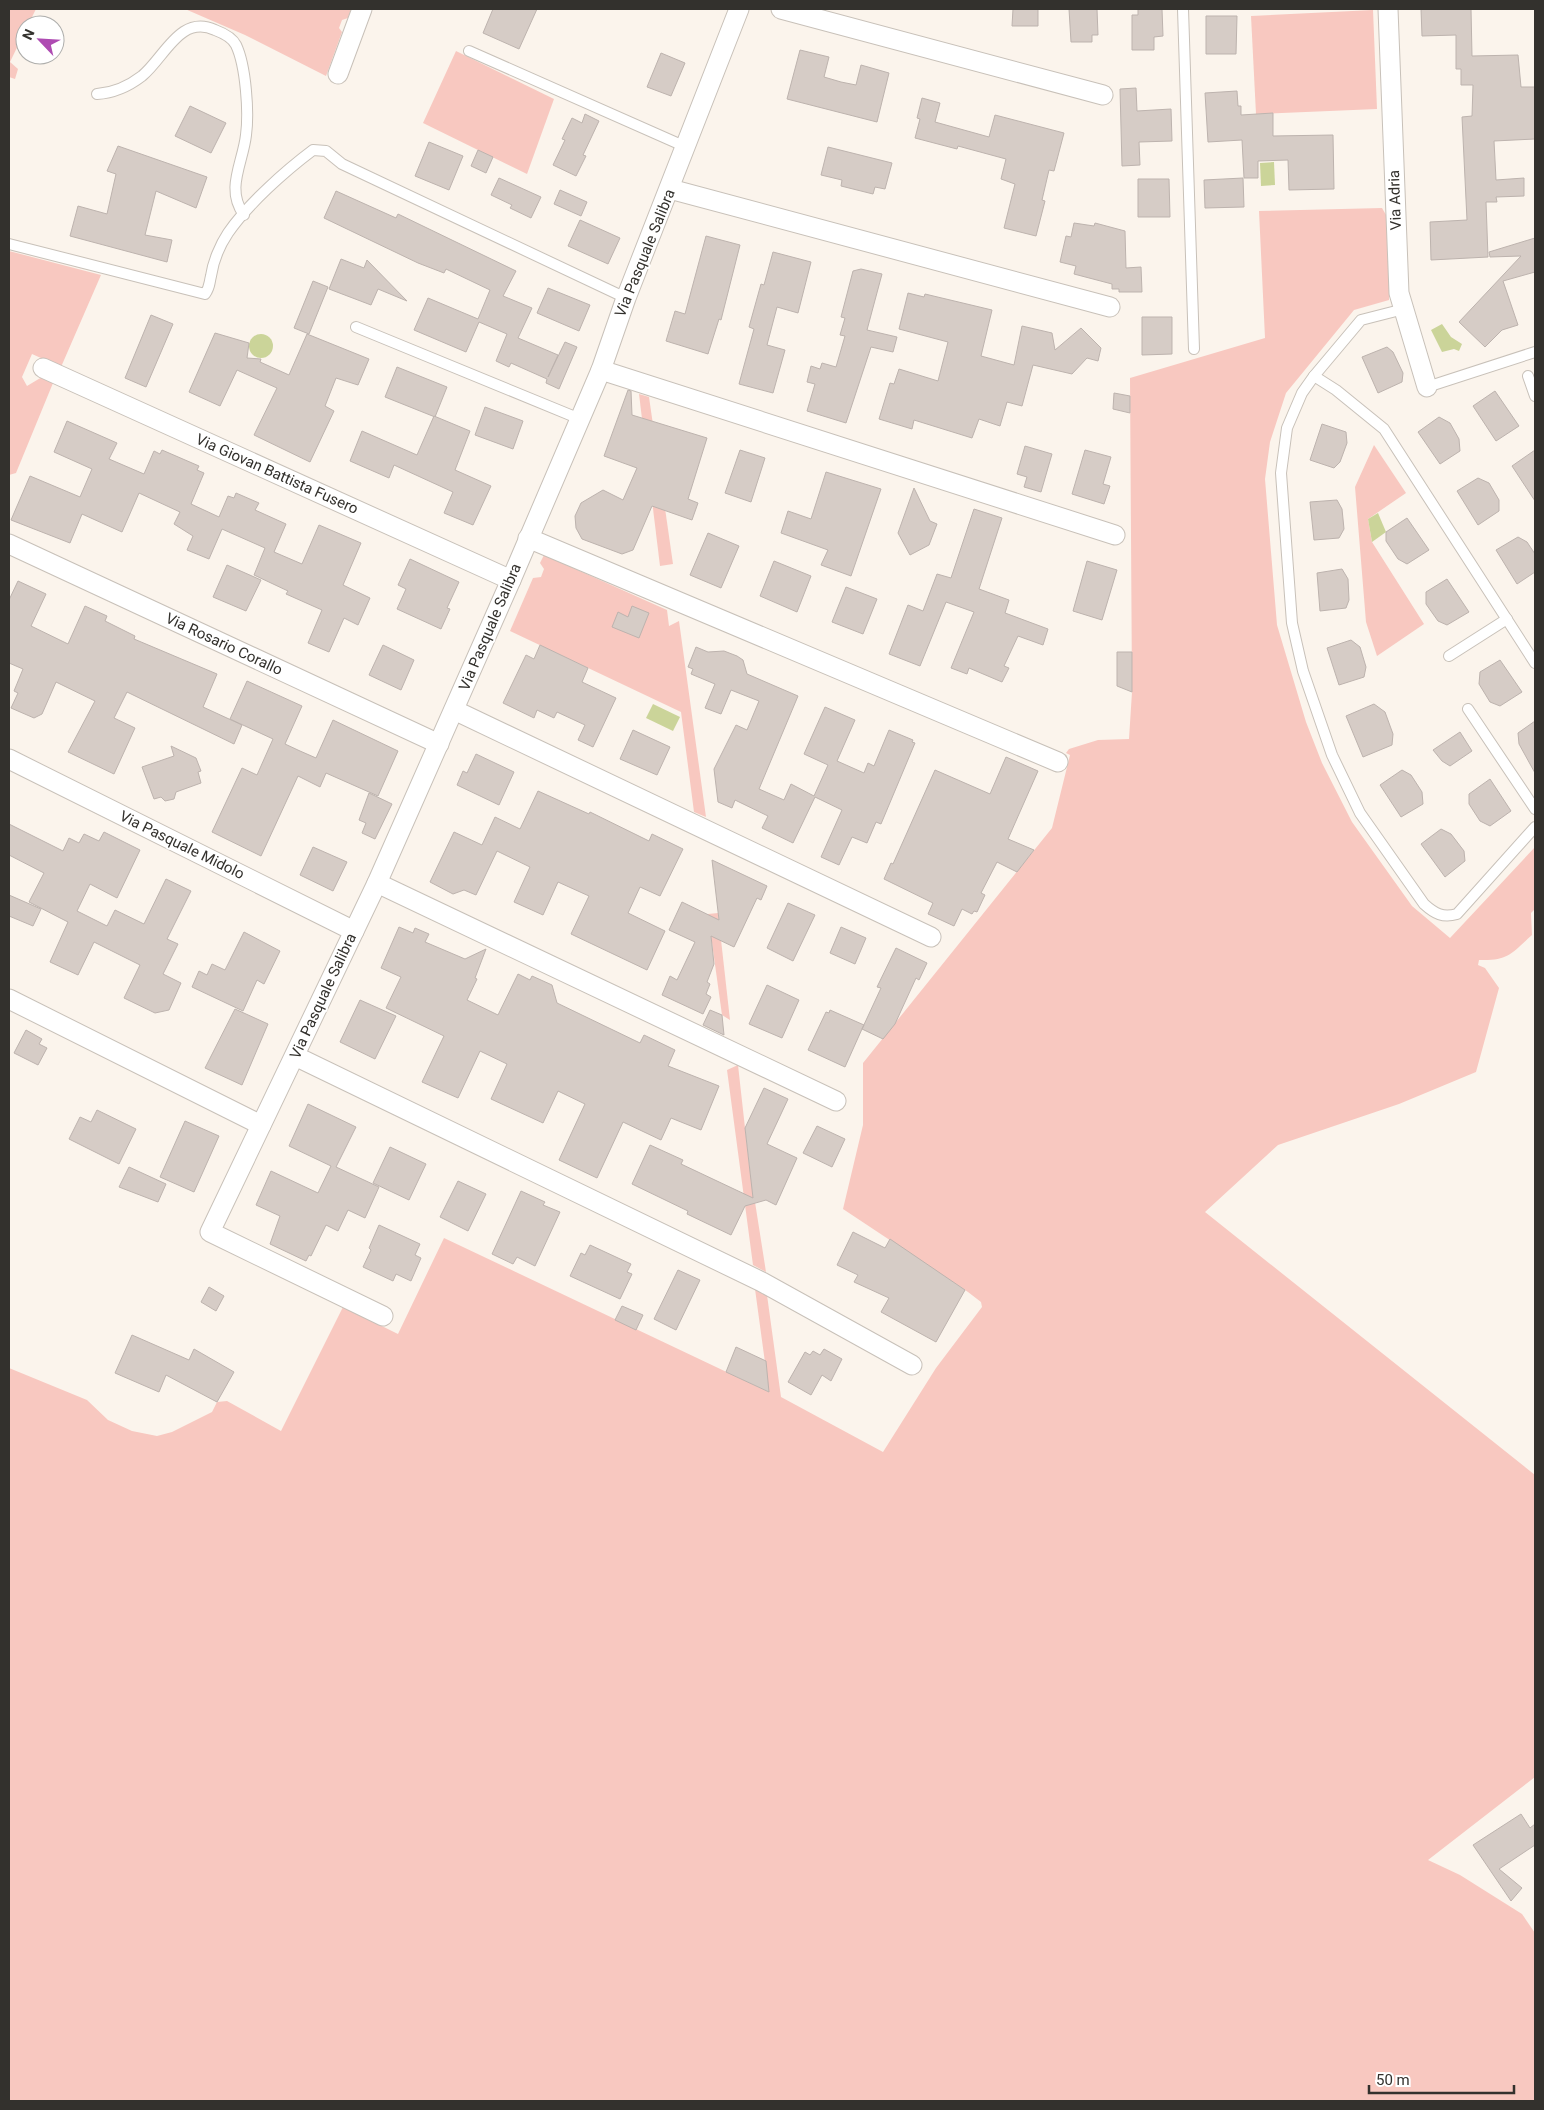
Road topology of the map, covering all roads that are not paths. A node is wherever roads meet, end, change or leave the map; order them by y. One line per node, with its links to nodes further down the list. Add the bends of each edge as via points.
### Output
1 (362, 9): 7 (street)
2 (739, 9): 10 (street, Via Pasquale Salibra)
3 (781, 9): 9 (street)
4 (1183, 9): 18 (lane)
5 (1388, 9): 16 (street, Via Adria, via 1399,293)
6 (469, 51): 10 (lane)
7 (338, 74)
8 (97, 94): 12 (lane, via 124,87 142,76 179,35 193,26 208,27 226,34 236,44 248,112 246,138 234,189 237,205)
9 (1103, 96)
10 (686, 147): 11 (street, Via Pasquale Salibra)
11 (670, 189): 14 (street, Via Pasquale Salibra); 15 (street)
12 (244, 215): 13 (lane, via 228,233 205,294); 14 (lane, via 289,168 313,150 326,151 342,164)
13 (9, 244)
14 (626, 298): 21 (street, Via Pasquale Salibra)
15 (1110, 307)
16 (1404, 309): 22 (lane, via 1361,320); 24 (street, Via Adria)
17 (356, 326): 26 (lane)
18 (1194, 348)
19 (1535, 352): 24 (lane)
20 (43, 368): 30 (street, Via Giovan Battista Fusero)
21 (601, 370): 26 (street, Via Pasquale Salibra); 27 (street)
22 (1314, 376): 31 (lane, via 1384,429); 40 (lane, via 1294,410 1283,450 1281,473 1292,622 1303,671 1332,755 1360,813 1424,904 1434,913 1446,917 1457,914)
23 (1528, 376): 25 (lane)
24 (1427, 387)
25 (1535, 396)
26 (580, 419): 28 (street, Via Pasquale Salibra)
27 (1115, 535)
28 (528, 538): 30 (street, Via Pasquale Salibra); 38 (street)
29 (9, 544): 36 (street, Via Rosario Corallo)
30 (511, 580): 35 (street, Via Pasquale Salibra)
31 (1507, 619): 32 (lane); 33 (lane)
32 (1449, 656)
33 (1535, 663)
34 (1468, 709): 39 (lane)
35 (454, 710): 36 (street, Via Pasquale Salibra); 43 (street)
36 (439, 744): 41 (street, Via Pasquale Salibra)
37 (9, 759): 42 (street, Via Pasquale Midolo)
38 (1058, 762)
39 (1535, 809)
40 (1535, 828)
41 (377, 883): 42 (street, Via Pasquale Salibra); 46 (street)
42 (354, 931): 45 (street, Via Pasquale Salibra)
43 (931, 936)
44 (9, 999): 47 (street)
45 (295, 1056): 47 (street, Via Pasquale Salibra); 49 (street, via 762,1282)
46 (836, 1101)
47 (261, 1125): 48 (street, Via Pasquale Salibra, via 210,1232)
48 (383, 1316)
49 (912, 1365)

